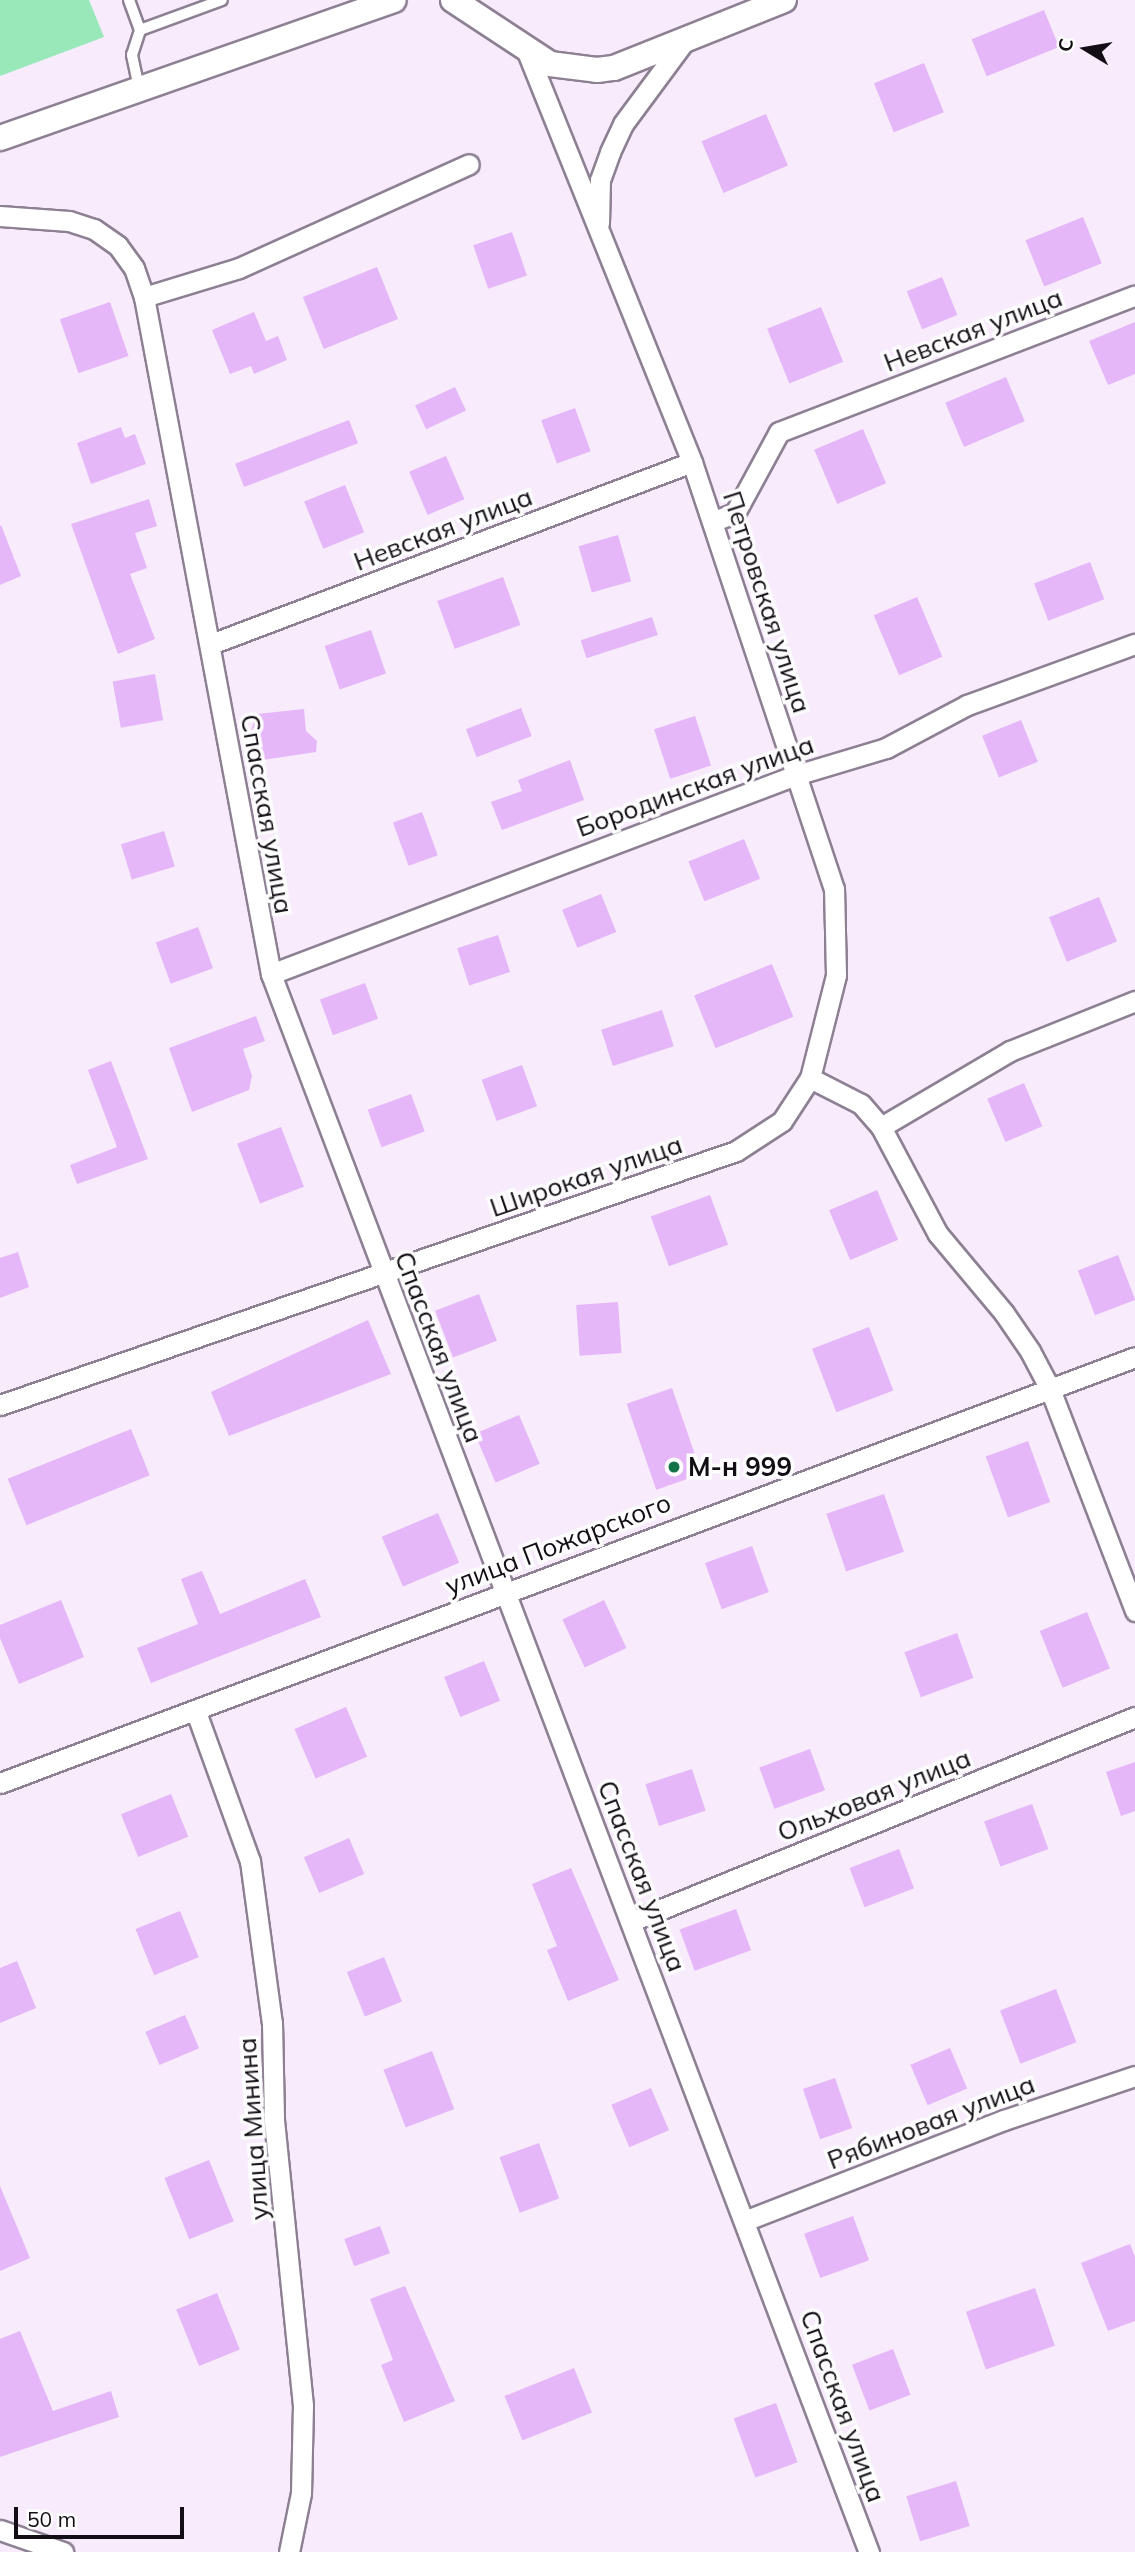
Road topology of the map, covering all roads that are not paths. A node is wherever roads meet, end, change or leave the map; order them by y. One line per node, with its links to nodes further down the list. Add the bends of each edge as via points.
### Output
1 (129, 0): 6 (lane)
2 (222, 0): 6 (lane)
3 (394, 0): 9 (street)
4 (453, 0): 8 (street)
5 (784, 0): 7 (street)
6 (140, 30): 9 (lane, via 132,55)
7 (686, 39): 8 (street, via 614,68 597,70 550,64); 13 (street, Петровская улица, via 624,124 610,152 600,180)
8 (527, 51): 13 (street, Петровская улица)
9 (139, 89): 10 (street)
10 (0, 138)
11 (469, 164): 15 (street, via 239,268)
12 (0, 216): 15 (street, Спасская улица, via 69,221 94,229 118,246 134,268)
13 (598, 235): 16 (street, Петровская улица)
14 (1135, 295): 17 (street, Невская улица, via 779,432 735,513)
15 (144, 297): 18 (street, Спасская улица)
16 (692, 462): 17 (street, Петровская улица); 18 (street, Невская улица)
17 (714, 521): 20 (street, Петровская улица)
18 (211, 644): 21 (street, Спасская улица)
19 (1135, 644): 20 (street, Бородинская улица, via 967,705 886,748)
20 (796, 775): 21 (street, Бородинская улица); 23 (street, Петровская улица, via 834,889 837,914 836,975)
21 (271, 974): 25 (street, Спасская улица)
22 (1135, 1001): 24 (street, via 1010,1051)
23 (810, 1078): 24 (street, via 861,1104); 25 (street, Широкая улица, via 782,1121 736,1151)
24 (881, 1127): 27 (street, via 938,1234 1004,1313)
25 (383, 1275): 28 (street, Широкая улица); 29 (street, Спасская улица)
26 (1135, 1357): 27 (street, улица Пожарского)
27 (1050, 1389): 29 (street, улица Пожарского); 30 (street)
28 (0, 1405)
29 (505, 1591): 31 (street, улица Пожарского); 34 (street, Спасская улица)
30 (1135, 1611)
31 (196, 1712): 33 (street, улица Пожарского); 39 (street, улица Минина, via 250,1861 272,2023 274,2120 303,2405 301,2493)
32 (1135, 1717): 34 (street, Ольховая улица)
33 (0, 1783)
34 (632, 1922): 36 (street, Спасская улица)
35 (1135, 2076): 36 (street, Рябиновая улица, via 1004,2120)
36 (747, 2220): 40 (street, Спасская улица)
37 (0, 2530): 38 (street)
38 (63, 2552)
39 (289, 2552)
40 (869, 2552)

